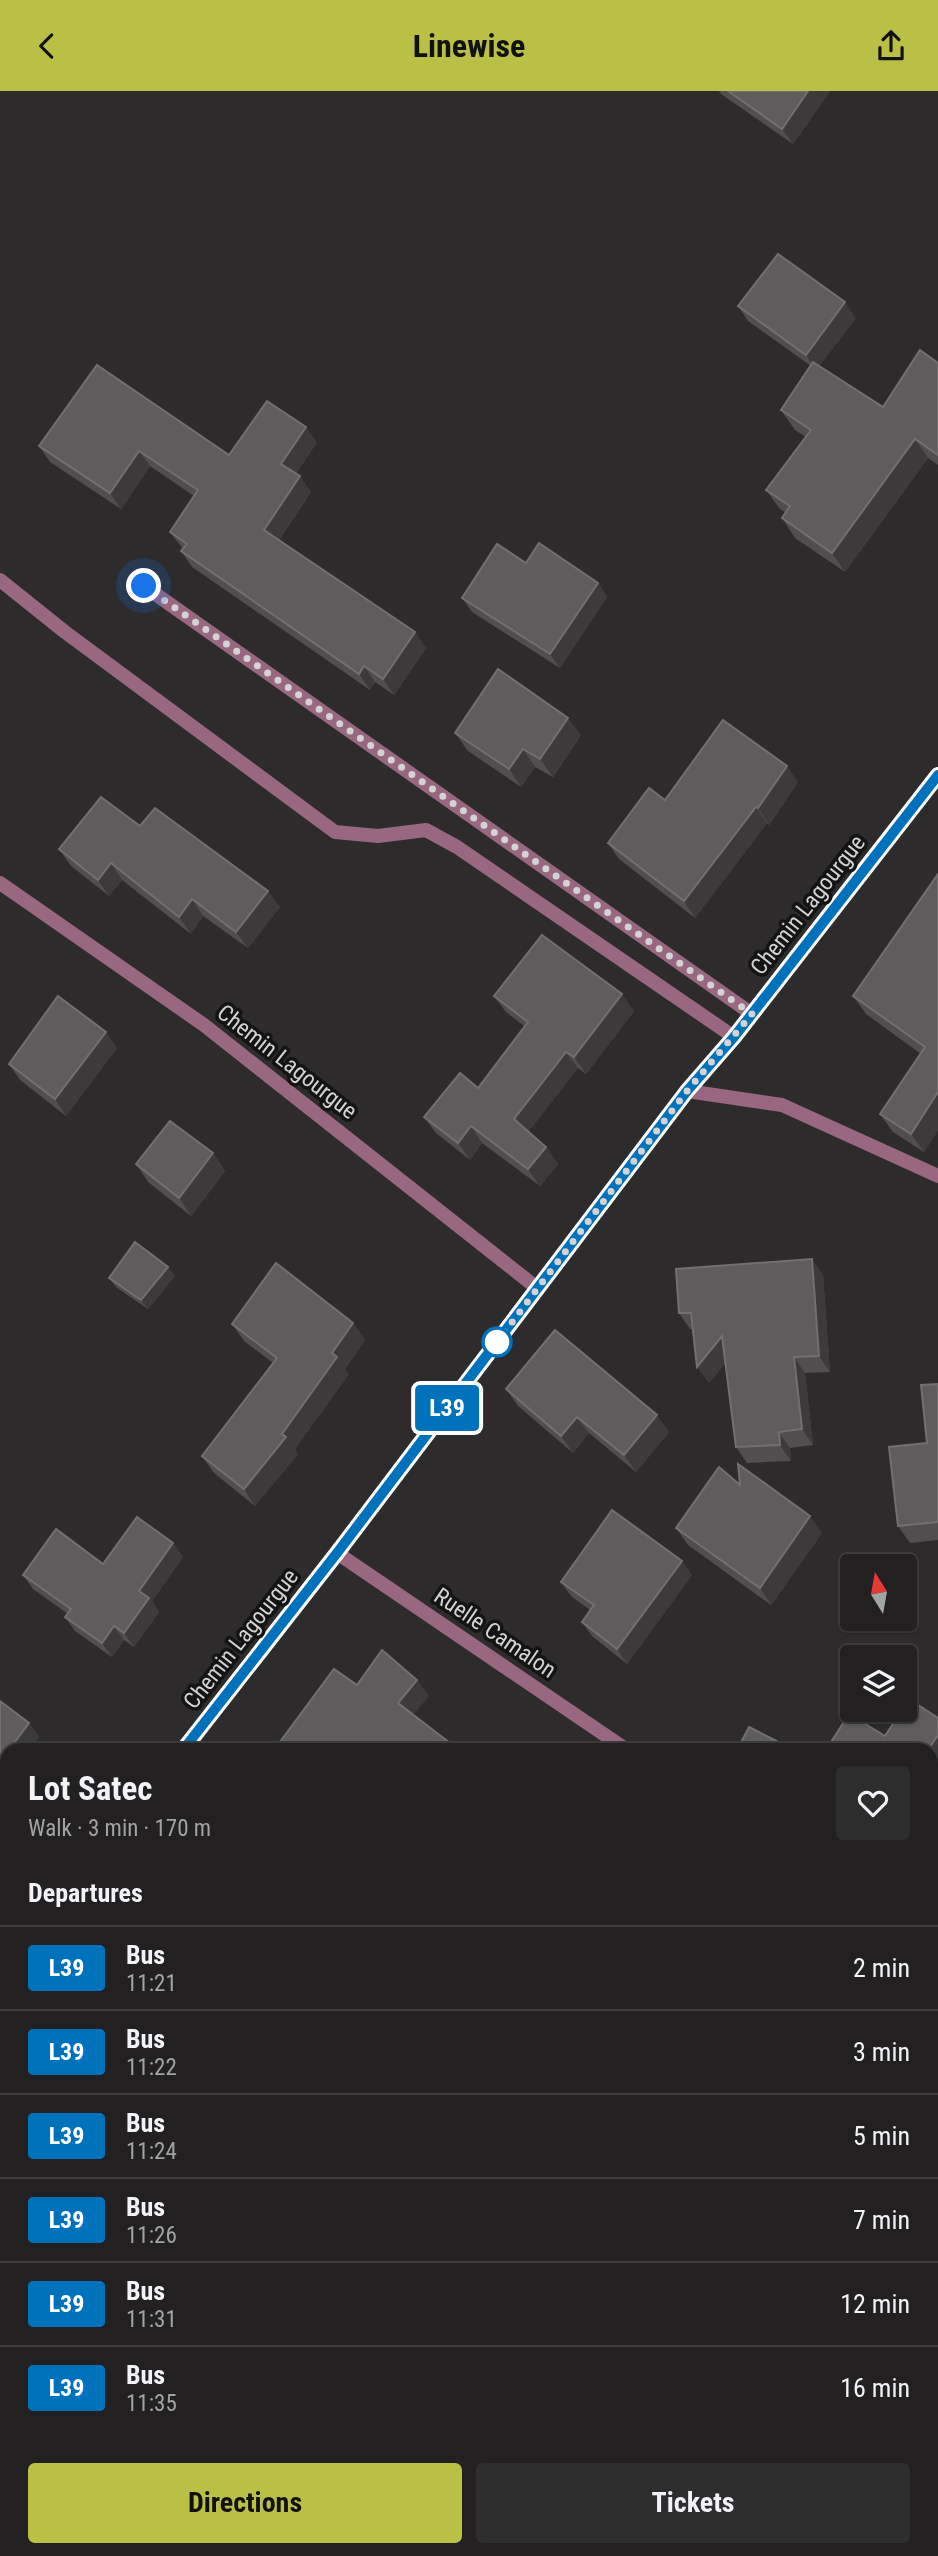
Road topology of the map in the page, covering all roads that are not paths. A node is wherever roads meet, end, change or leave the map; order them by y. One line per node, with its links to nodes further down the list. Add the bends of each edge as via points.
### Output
1 (0, 580): 6 (street, via 335,832 378,836 426,830 468,854)
2 (144, 586): 5 (street)
3 (936, 780): 5 (street, Chemin Lagourgue)
4 (0, 883): 9 (street, Chemin Lagourgue, via 204,1025)
5 (752, 1014): 6 (street, Chemin Lagourgue)
6 (734, 1037): 7 (street, Chemin Lagourgue)
7 (687, 1091): 8 (street, via 782,1105); 9 (street, Chemin Lagourgue)
8 (938, 1176)
9 (537, 1288): 10 (street, Chemin Lagourgue)
10 (337, 1553): 11 (street, Chemin Lagourgue); 12 (street, Ruelle Camalon)
11 (188, 1743)
12 (617, 1743)

